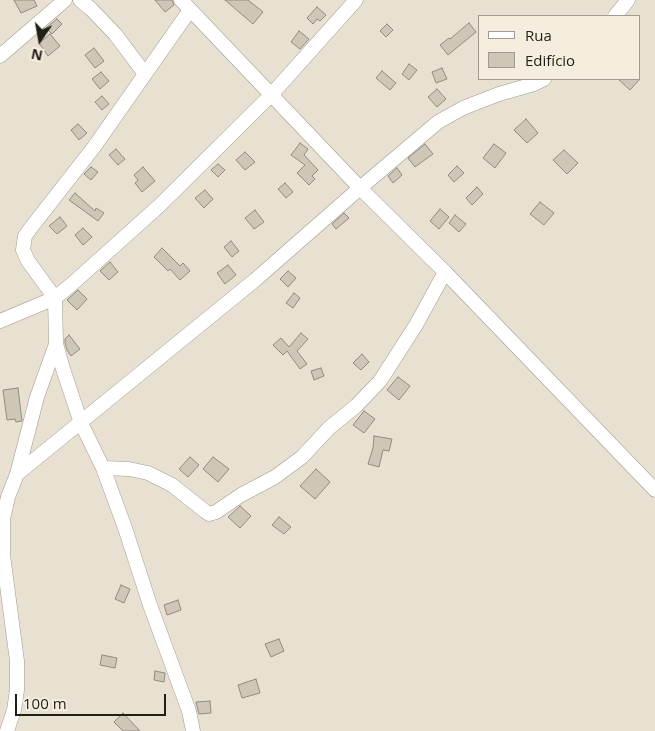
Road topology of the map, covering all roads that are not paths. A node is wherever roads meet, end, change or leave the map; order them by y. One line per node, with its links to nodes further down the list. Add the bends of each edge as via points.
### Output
1 (65, 0): 7 (street)
2 (80, 0): 8 (street, via 115,34)
3 (356, 0): 10 (street)
4 (628, 0): 6 (street)
5 (186, 5): 8 (street); 10 (street)
6 (616, 15)
7 (0, 56)
8 (145, 74): 13 (street, via 25,236 23,250 28,262)
9 (542, 80): 11 (street, via 463,108 438,122)
10 (271, 95): 11 (street); 13 (street, via 158,206)
11 (360, 188): 12 (street); 16 (street)
12 (445, 272): 17 (street, via 380,381 302,458 216,512 209,514 172,485 148,473); 19 (street)
13 (55, 298): 14 (street); 15 (street)
14 (0, 320)
15 (56, 344): 16 (street); 18 (street, via 37,397)
16 (81, 423): 17 (street); 18 (street)
17 (103, 468): 21 (street, via 190,710)
18 (17, 474): 20 (street, via 3,519 4,555 17,661 17,690)
19 (655, 490)
20 (7, 731)
21 (194, 731)

